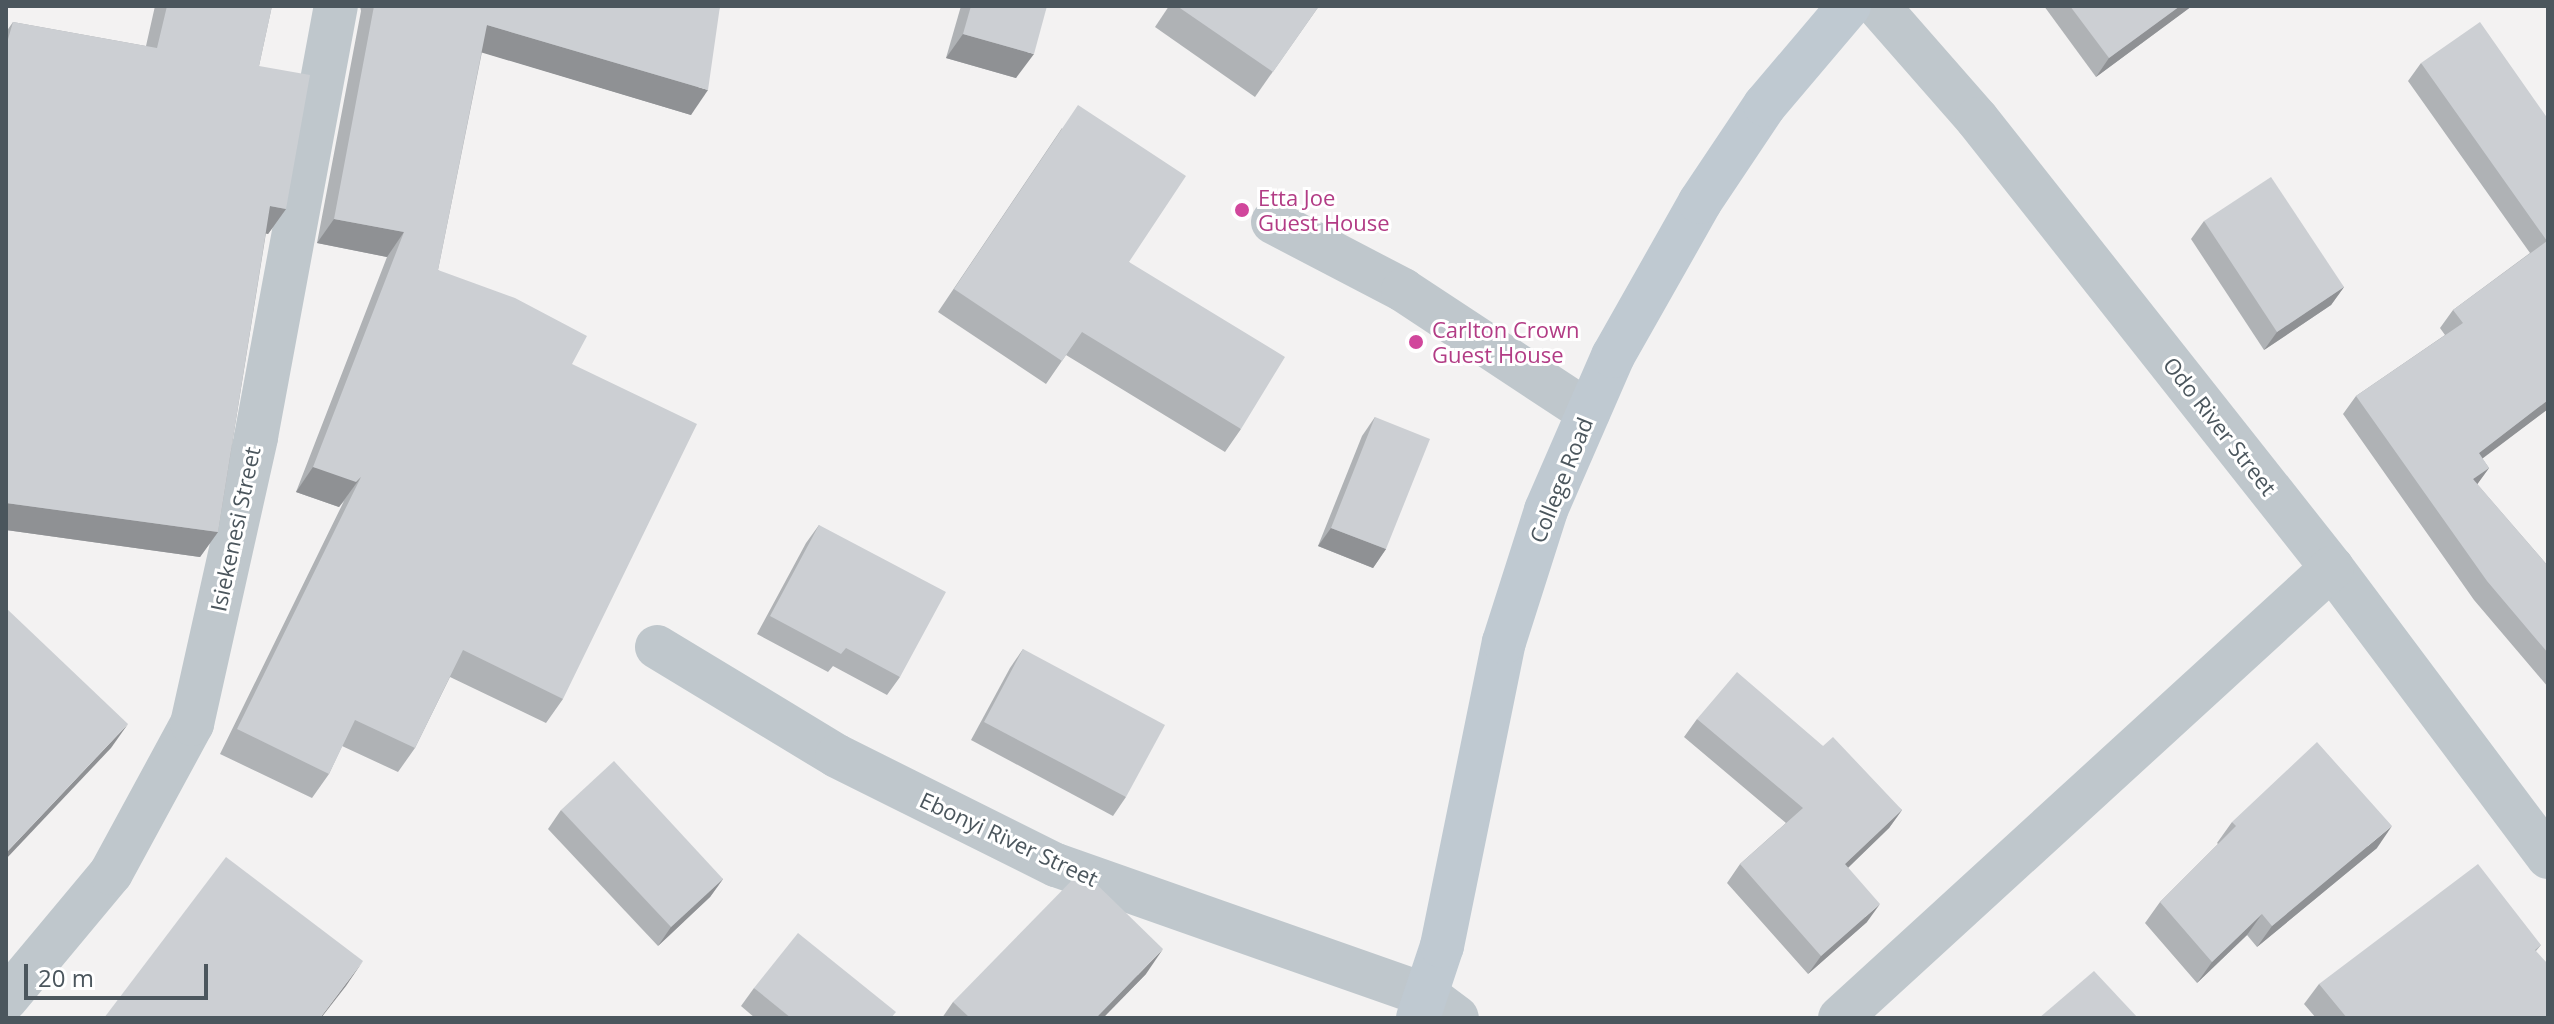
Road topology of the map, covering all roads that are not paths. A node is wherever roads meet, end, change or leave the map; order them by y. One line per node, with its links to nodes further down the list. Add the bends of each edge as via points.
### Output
1 (336, 6): 9 (street, Isiekenesi Street, via 256,437 192,724 111,873)
2 (1849, 6): 5 (main road, College Road, via 1765,105 1700,202 1651,285)
3 (1878, 6): 6 (street, Odo River Street, via 1977,119)
4 (1273, 222): 5 (street, via 1403,290)
5 (1588, 412): 10 (main road, College Road, via 1546,510 1504,642)
6 (2332, 568): 8 (street, Odo River Street); 11 (street)
7 (657, 647): 10 (street, Ebonyi River Street, via 837,756 1056,865)
8 (2548, 857)
9 (6, 999)
10 (1434, 1011)
11 (1840, 1018)

